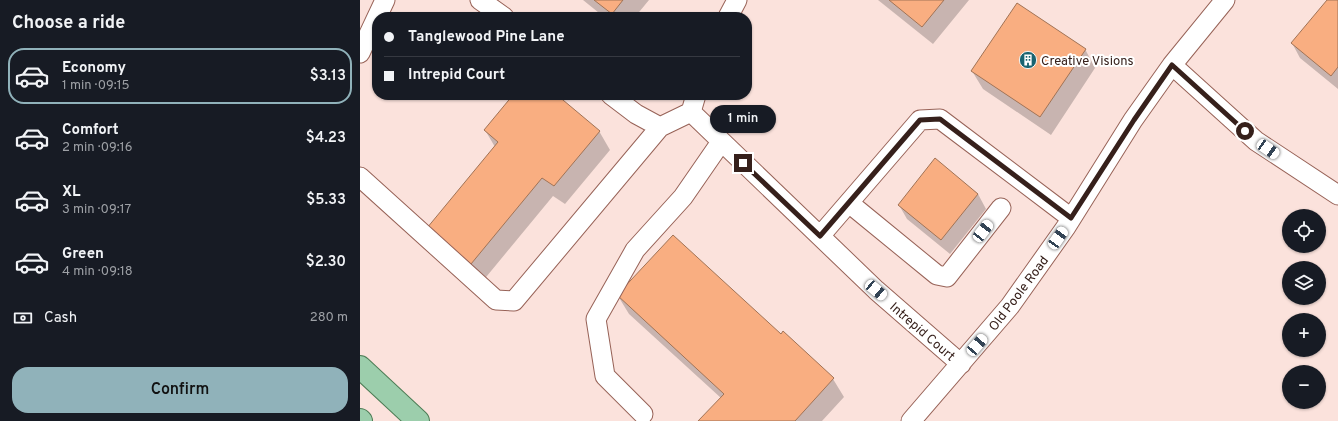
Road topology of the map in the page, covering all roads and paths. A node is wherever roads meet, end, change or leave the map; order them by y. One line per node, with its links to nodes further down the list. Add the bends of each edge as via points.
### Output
1 (385, 0): 5 (street)
2 (480, 0): 6 (street)
3 (737, 0): 7 (street)
4 (1225, 0): 10 (street, Old Poole Road)
5 (379, 12)
6 (497, 12)
7 (731, 12)
8 (372, 28): 9 (street)
9 (360, 53)
10 (1172, 65): 16 (street, via 1256,141); 19 (street, Old Poole Road)
11 (618, 100): 13 (street)
12 (694, 104): 13 (street); 14 (street, Intrepid Court)
13 (660, 127): 15 (street, via 514,301 496,300)
14 (721, 142): 20 (street, Intrepid Court); 23 (street, via 683,197 635,250 596,319 605,376)
15 (360, 177)
16 (1338, 195)
17 (849, 203): 18 (street, via 937,275 947,277); 19 (street, via 920,120 940,119); 20 (street)
18 (1001, 208)
19 (1071, 218): 21 (street, Old Poole Road, via 1010,306)
20 (820, 236): 21 (street, Intrepid Court, via 876,290)
21 (961, 364): 25 (street, Old Poole Road)
22 (360, 367): 24 (main road)
23 (643, 414)
24 (418, 421)
25 (911, 421)

